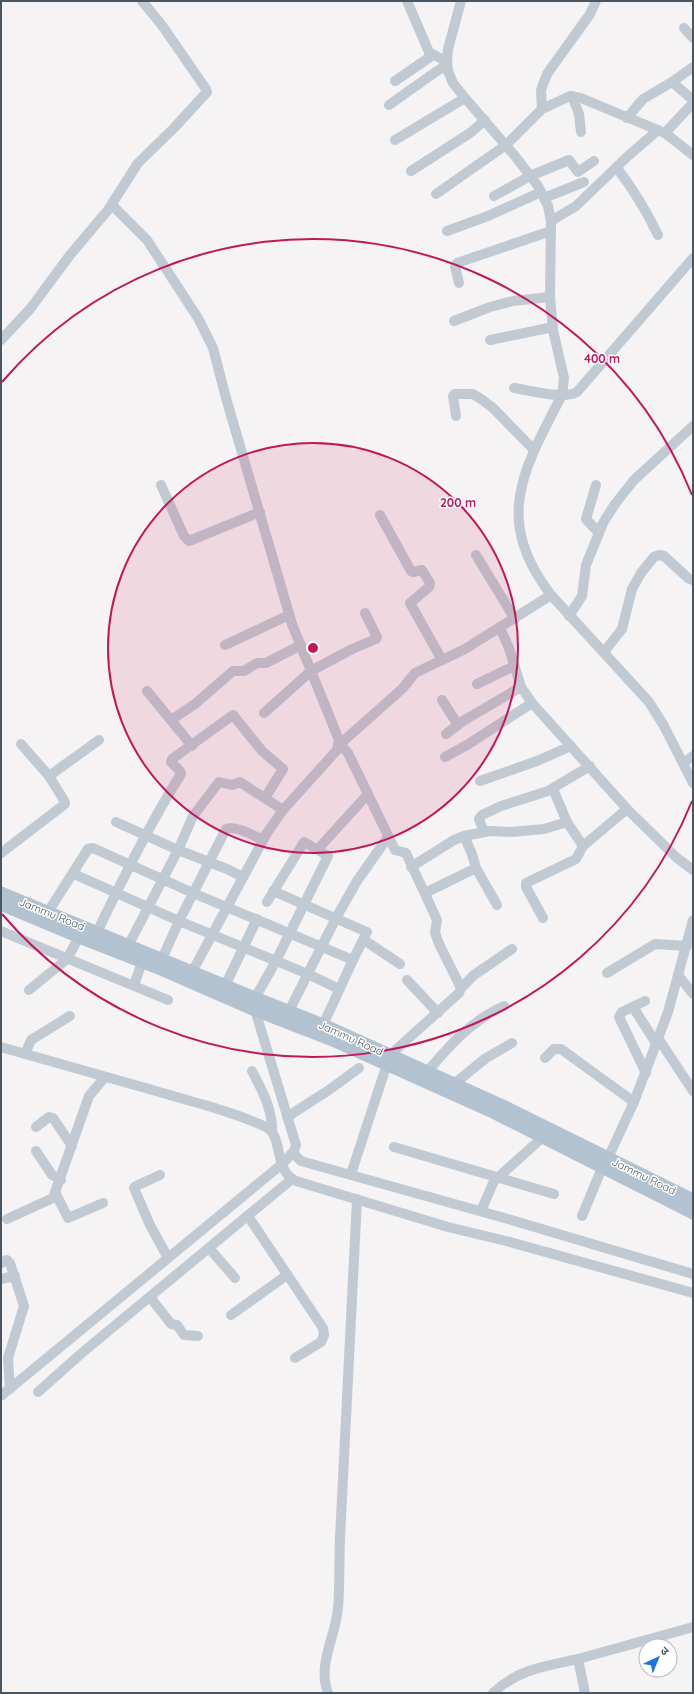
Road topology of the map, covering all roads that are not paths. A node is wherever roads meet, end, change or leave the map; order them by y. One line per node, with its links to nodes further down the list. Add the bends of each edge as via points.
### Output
1 (142, 1): 32 (street, via 207,91 138,163)
2 (407, 1): 7 (street, via 427,49)
3 (461, 1): 8 (street, via 448,49)
4 (596, 1): 16 (street, via 590,14 547,74 541,90)
5 (684, 28): 6 (street)
6 (693, 38)
7 (433, 55): 8 (street); 10 (street)
8 (447, 64): 13 (street, via 450,77); 15 (street)
9 (693, 67): 11 (street)
10 (395, 81)
11 (672, 82): 14 (street); 17 (street, via 643,98)
12 (572, 96): 16 (street); 17 (street); 19 (street, via 579,114)
13 (465, 98): 18 (street); 21 (street)
14 (693, 102): 20 (street)
15 (389, 106)
16 (542, 109): 22 (street)
17 (627, 118): 20 (street)
18 (485, 120): 22 (street); 26 (street, via 470,133)
19 (580, 132)
20 (661, 132): 23 (street); 25 (street, via 628,156)
21 (395, 140)
22 (506, 145): 27 (street); 29 (street)
23 (693, 155)
24 (594, 161): 27 (street, via 578,172 570,160)
25 (617, 168): 33 (street); 35 (street, via 641,201)
26 (411, 171)
27 (530, 176): 30 (street); 31 (street)
28 (584, 182): 30 (street)
29 (436, 194)
30 (542, 195): 33 (street, via 548,206); 34 (street)
31 (494, 196)
32 (112, 205): 41 (street, via 30,308); 50 (street, via 147,240 207,334)
33 (551, 226): 37 (street, via 457,264 455,267); 38 (street)
34 (447, 231)
35 (658, 235)
36 (693, 258): 44 (street, via 577,392)
37 (459, 283)
38 (550, 297): 39 (street, via 513,301); 40 (street)
39 (454, 321)
40 (553, 327): 42 (street); 44 (street, via 564,378)
41 (1, 340)
42 (490, 340)
43 (514, 388): 44 (street)
44 (562, 395): 47 (street)
45 (456, 416): 47 (street, via 453,396 455,394 476,396 493,408)
46 (693, 426): 52 (street, via 634,480 615,504)
47 (534, 450): 55 (street, via 521,487 518,506 521,532 526,554)
48 (161, 485): 50 (street, via 184,536 189,541)
49 (596, 485): 52 (street, via 586,519)
50 (260, 512): 57 (street)
51 (380, 515): 64 (street, via 411,571 422,570 430,583 425,591 410,603)
52 (599, 533): 58 (street, via 586,566 582,596)
53 (476, 555): 59 (street)
54 (693, 580): 63 (street, via 664,556 659,554 654,558 641,573 632,590 620,632)
55 (551, 595): 58 (street); 59 (street)
56 (365, 613): 66 (street, via 376,639)
57 (289, 614): 61 (street); 62 (street)
58 (569, 616): 63 (street)
59 (515, 619): 60 (street)
60 (500, 628): 64 (street, via 465,650); 65 (street)
61 (225, 645)
62 (301, 645): 66 (street); 73 (street, via 266,663 258,662 244,671 233,671 195,704)
63 (604, 652): 83 (street, via 649,702)
64 (442, 660): 78 (street, via 414,673 402,689)
65 (514, 666): 67 (street); 68 (street)
66 (311, 671): 72 (street); 78 (street)
67 (477, 684)
68 (521, 687): 71 (street); 74 (street)
69 (147, 691): 73 (street)
70 (442, 700): 74 (street)
71 (532, 703): 80 (street); 82 (street)
72 (264, 713)
73 (171, 720): 79 (street)
74 (458, 725): 75 (street)
75 (446, 734)
76 (99, 740): 85 (street)
77 (22, 744): 85 (street)
78 (340, 744): 89 (street, via 348,753); 92 (street)
79 (192, 746): 90 (street, via 234,716 262,751 283,769); 96 (street, via 172,759 181,774)
80 (572, 746): 84 (street); 86 (street)
81 (693, 756): 83 (street)
82 (445, 757)
83 (683, 763): 87 (street)
84 (590, 766): 88 (street); 91 (street)
85 (50, 776): 103 (street, via 65,804)
86 (480, 781)
87 (693, 783)
88 (553, 788): 94 (street); 95 (street, via 482,815 479,819)
89 (368, 794): 98 (street); 101 (street)
90 (265, 798): 92 (street); 102 (street, via 239,782 232,785 219,782 193,816)
91 (627, 809): 100 (street); 108 (street, via 677,858)
92 (283, 810): 99 (street)
93 (116, 822): 96 (street)
94 (567, 822): 95 (street, via 511,832); 100 (street)
95 (484, 832): 97 (street)
96 (145, 836): 102 (street); 105 (street)
97 (464, 836): 106 (street); 107 (street)
98 (388, 837): 106 (street, via 395,851 406,854); 124 (street, via 357,881)
99 (263, 840): 104 (street, via 244,831 228,828); 110 (street)
100 (583, 846): 125 (street, via 576,859 526,884)
101 (318, 849): 112 (street, via 304,843); 119 (street, via 328,857)
102 (178, 850): 104 (street); 111 (street)
103 (1, 853)
104 (209, 862): 110 (street); 114 (street)
105 (130, 865): 109 (street, via 91,848); 111 (street); 116 (street)
106 (411, 866): 115 (street)
107 (476, 868): 115 (street); 120 (street)
108 (693, 870)
109 (74, 874): 116 (street); 123 (street)
110 (243, 877): 121 (street)
111 (162, 880): 114 (street); 122 (street)
112 (273, 891): 117 (street); 119 (street)
113 (1, 893): 123 (main road, Jammu Road)
114 (193, 893): 121 (street); 128 (street)
115 (425, 893): 151 (street, via 437,920 435,933)
116 (116, 894): 122 (street); 130 (street)
117 (267, 902)
118 (1, 904): 138 (main road)
119 (304, 904): 124 (street); 131 (street)
120 (497, 905)
121 (227, 906): 126 (street); 132 (street)
122 (148, 907): 128 (street); 134 (street)
123 (48, 912): 130 (main road, Jammu Road)
124 (336, 918): 133 (street, via 366,931); 135 (street)
125 (543, 918)
126 (257, 919): 131 (street); 137 (street)
127 (693, 920): 136 (street)
128 (179, 921): 132 (street); 140 (street)
129 (1, 931): 138 (street)
130 (97, 932): 134 (main road, Jammu Road)
131 (290, 933): 135 (street); 142 (street)
132 (212, 935): 137 (street); 144 (street)
133 (364, 940): 141 (street); 143 (street)
134 (128, 946): 140 (main road, Jammu Road)
135 (322, 946): 141 (street); 146 (street)
136 (687, 946): 145 (street, via 655,944); 148 (street)
137 (244, 948): 142 (street); 150 (street)
138 (72, 949): 147 (main road); 147 (street); 153 (street)
139 (512, 949): 151 (street, via 474,975)
140 (162, 959): 144 (main road, Jammu Road)
141 (353, 960): 152 (street)
142 (276, 961): 146 (street); 157 (street)
143 (400, 964)
144 (192, 972): 150 (main road, Jammu Road)
145 (607, 973)
146 (308, 974): 152 (street); 160 (street)
147 (137, 975): 155 (street); 157 (main road)
148 (678, 975): 154 (street); 164 (street)
149 (407, 980): 161 (street)
150 (225, 986): 157 (main road, Jammu Road)
151 (461, 988): 161 (street)
152 (339, 989): 163 (street)
153 (29, 990)
154 (693, 994)
155 (168, 1000)
156 (645, 1001): 159 (street)
157 (255, 1004): 160 (main road, Jammu Road); 169 (main road, via 335,1041); 178 (street)
158 (504, 1006): 172 (street, via 467,1029)
159 (633, 1007): 164 (street); 173 (street, via 622,1012 619,1017)
160 (289, 1011): 163 (main road, Jammu Road)
161 (438, 1013): 169 (street)
162 (70, 1016): 167 (street, via 31,1040)
163 (323, 1025): 169 (main road, Jammu Road)
164 (657, 1040): 173 (street); 176 (street)
165 (512, 1043): 175 (street, via 486,1058)
166 (1, 1047): 167 (street)
167 (26, 1054): 174 (street)
168 (545, 1058): 177 (street, via 554,1049 561,1049)
169 (388, 1060): 172 (main road, Jammu Road); 181 (main road); 187 (street)
170 (359, 1068): 178 (street)
171 (252, 1070): 180 (street, via 266,1100 272,1120)
172 (427, 1072): 175 (main road, Jammu Road)
173 (646, 1073): 177 (street)
174 (105, 1077): 180 (street, via 231,1113); 182 (street, via 89,1096)
175 (454, 1084): 185 (main road, Jammu Road, via 507,1108)
176 (693, 1091)
177 (634, 1102): 185 (street)
178 (287, 1117): 186 (street, via 296,1146)
179 (36, 1127): 182 (street, via 49,1117 53,1118)
180 (272, 1132): 186 (street)
181 (543, 1137): 185 (main road); 189 (street)
182 (72, 1146): 190 (street)
183 (394, 1147): 189 (street)
184 (36, 1151): 190 (street, via 52,1175)
185 (605, 1163): 194 (main road, Jammu Road); 197 (main road); 199 (street)
186 (288, 1165): 187 (street, via 301,1160); 193 (street); 198 (street); 202 (street)
187 (351, 1174): 196 (street)
188 (160, 1175): 202 (street, via 134,1188)
189 (497, 1177): 192 (street); 196 (street, via 491,1185)
190 (61, 1180): 191 (street)
191 (56, 1194): 195 (street, via 68,1218); 200 (street, via 52,1199)
192 (554, 1194)
193 (358, 1199): 204 (street, via 506,1241); 220 (street, via 338,1608 325,1666 324,1683)
194 (693, 1200)
195 (103, 1203)
196 (481, 1211): 204 (street)
197 (693, 1213)
198 (248, 1216): 201 (street); 206 (street)
199 (582, 1216)
200 (7, 1220)
201 (209, 1248): 208 (street); 211 (street)
202 (168, 1258): 215 (street)
203 (1, 1263): 207 (street, via 7,1260 10,1262)
204 (652, 1271): 205 (street); 210 (street)
205 (693, 1274)
206 (288, 1275): 212 (street); 214 (street, via 324,1331 321,1342)
207 (14, 1276): 209 (street); 215 (street, via 24,1306 8,1358)
208 (234, 1278)
209 (1, 1279)
210 (693, 1293)
211 (150, 1297): 213 (street, via 171,1324 177,1325 184,1335); 216 (street)
212 (231, 1315)
213 (198, 1336)
214 (295, 1358)
215 (10, 1389): 217 (street)
216 (38, 1392)
217 (1, 1396)
218 (693, 1627): 219 (street)
219 (578, 1659): 221 (street, via 527,1671 514,1677); 222 (street)
220 (328, 1693)
221 (493, 1693)
222 (584, 1693)

